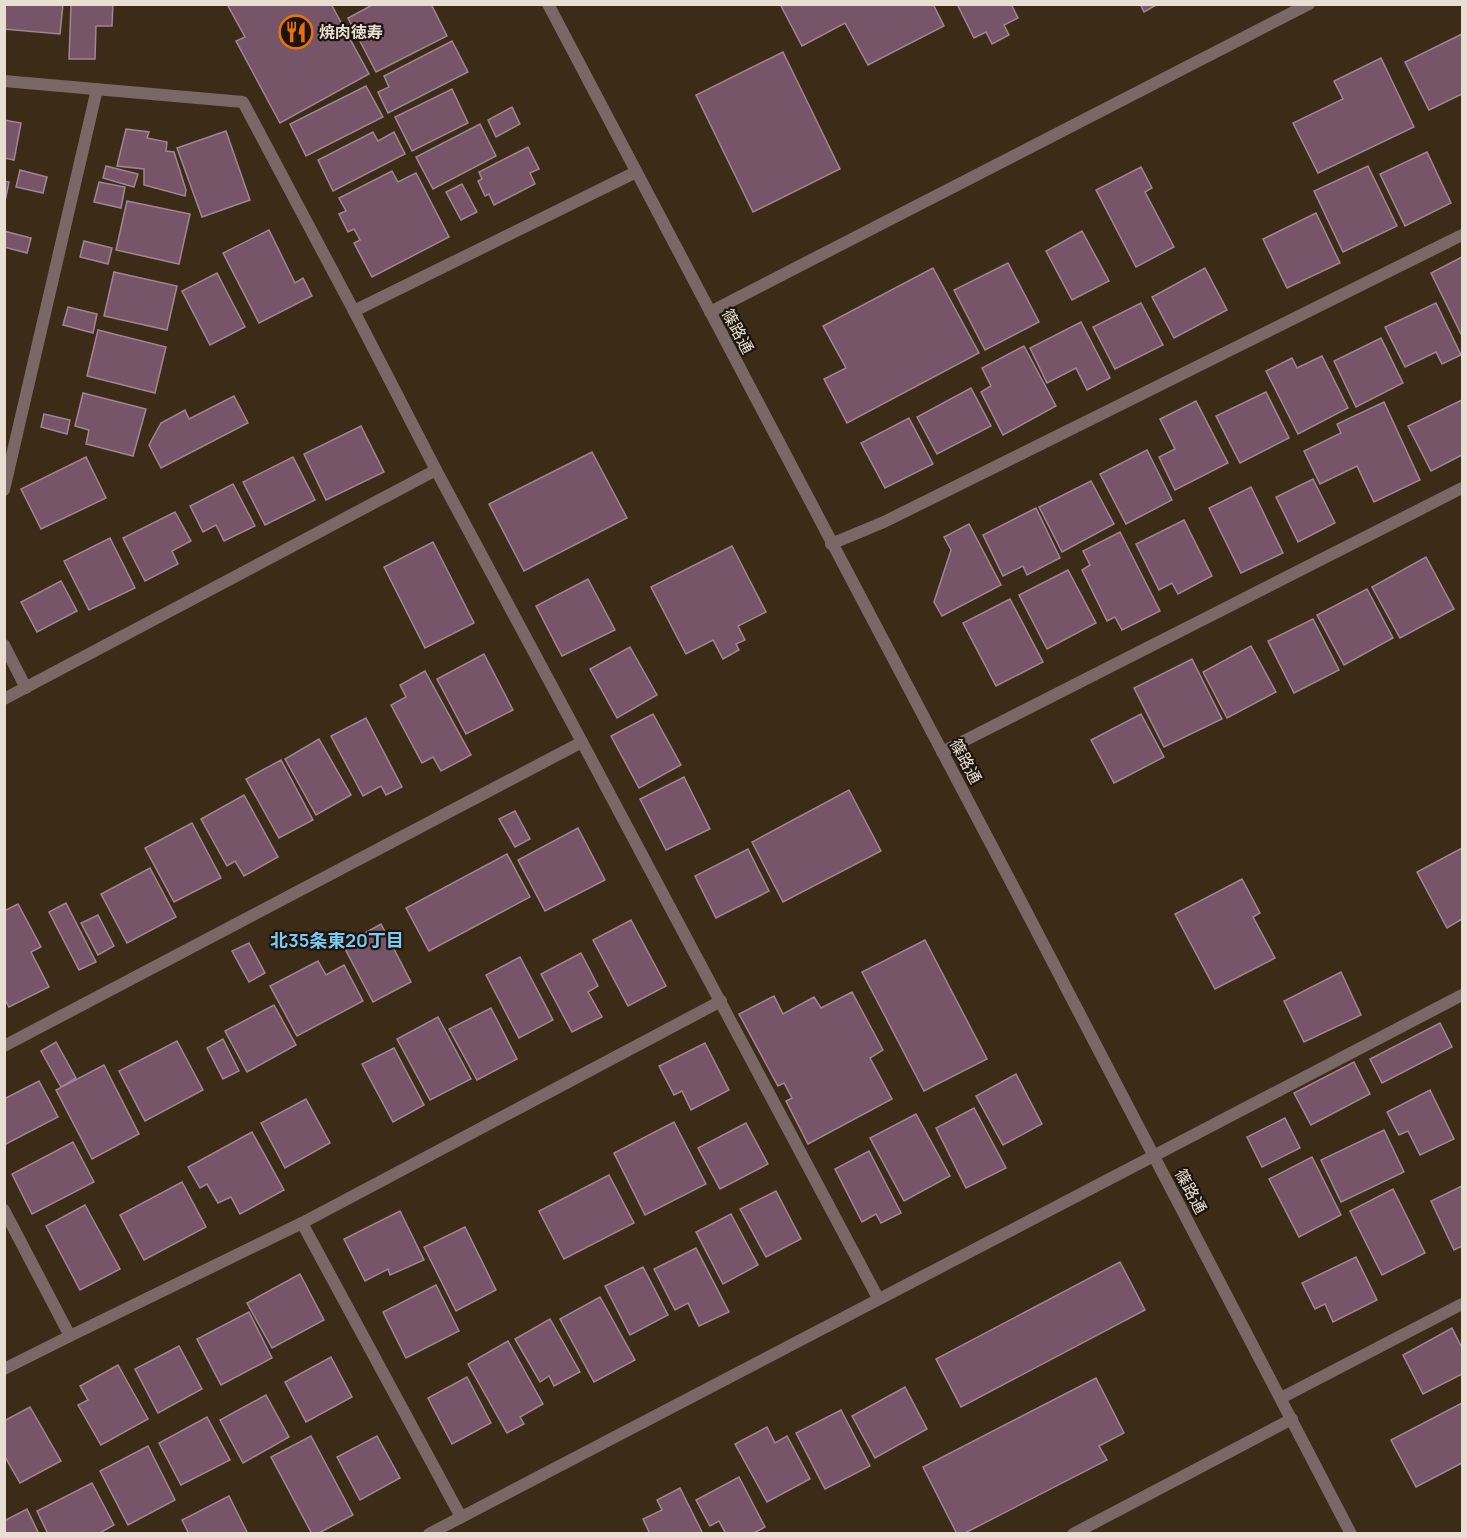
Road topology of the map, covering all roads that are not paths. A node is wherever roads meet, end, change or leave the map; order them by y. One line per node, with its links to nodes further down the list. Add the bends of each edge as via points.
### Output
1 (548, 4): 5 (street, 篠路通)
2 (1309, 4): 8 (street)
3 (4, 81): 4 (street)
4 (97, 89): 7 (street, via 243,102); 11 (street)
5 (636, 172): 7 (street); 8 (street, 篠路通)
6 (1462, 235): 12 (street, via 884,522)
7 (354, 311): 9 (street)
8 (710, 312): 12 (street, 篠路通)
9 (436, 470): 14 (street); 16 (street)
10 (1462, 488): 17 (street)
11 (4, 490)
12 (831, 544): 17 (street, 篠路通)
13 (4, 645): 14 (street)
14 (26, 688): 15 (street)
15 (4, 699)
16 (582, 742): 19 (street); 20 (street)
17 (942, 752): 21 (street, 篠路通)
18 (1462, 995): 21 (street)
19 (721, 1001): 23 (street); 24 (street)
20 (4, 1046)
21 (1153, 1155): 24 (street); 28 (street, 篠路通)
22 (4, 1210): 26 (street)
23 (302, 1222): 26 (street); 30 (street)
24 (878, 1298): 30 (street)
25 (1462, 1304): 28 (street)
26 (70, 1335): 27 (street)
27 (4, 1369)
28 (1281, 1398): 29 (street, 篠路通)
29 (1292, 1419): 32 (street); 33 (street, 篠路通)
30 (461, 1517): 31 (street)
31 (429, 1533)
32 (1073, 1533)
33 (1351, 1533)

